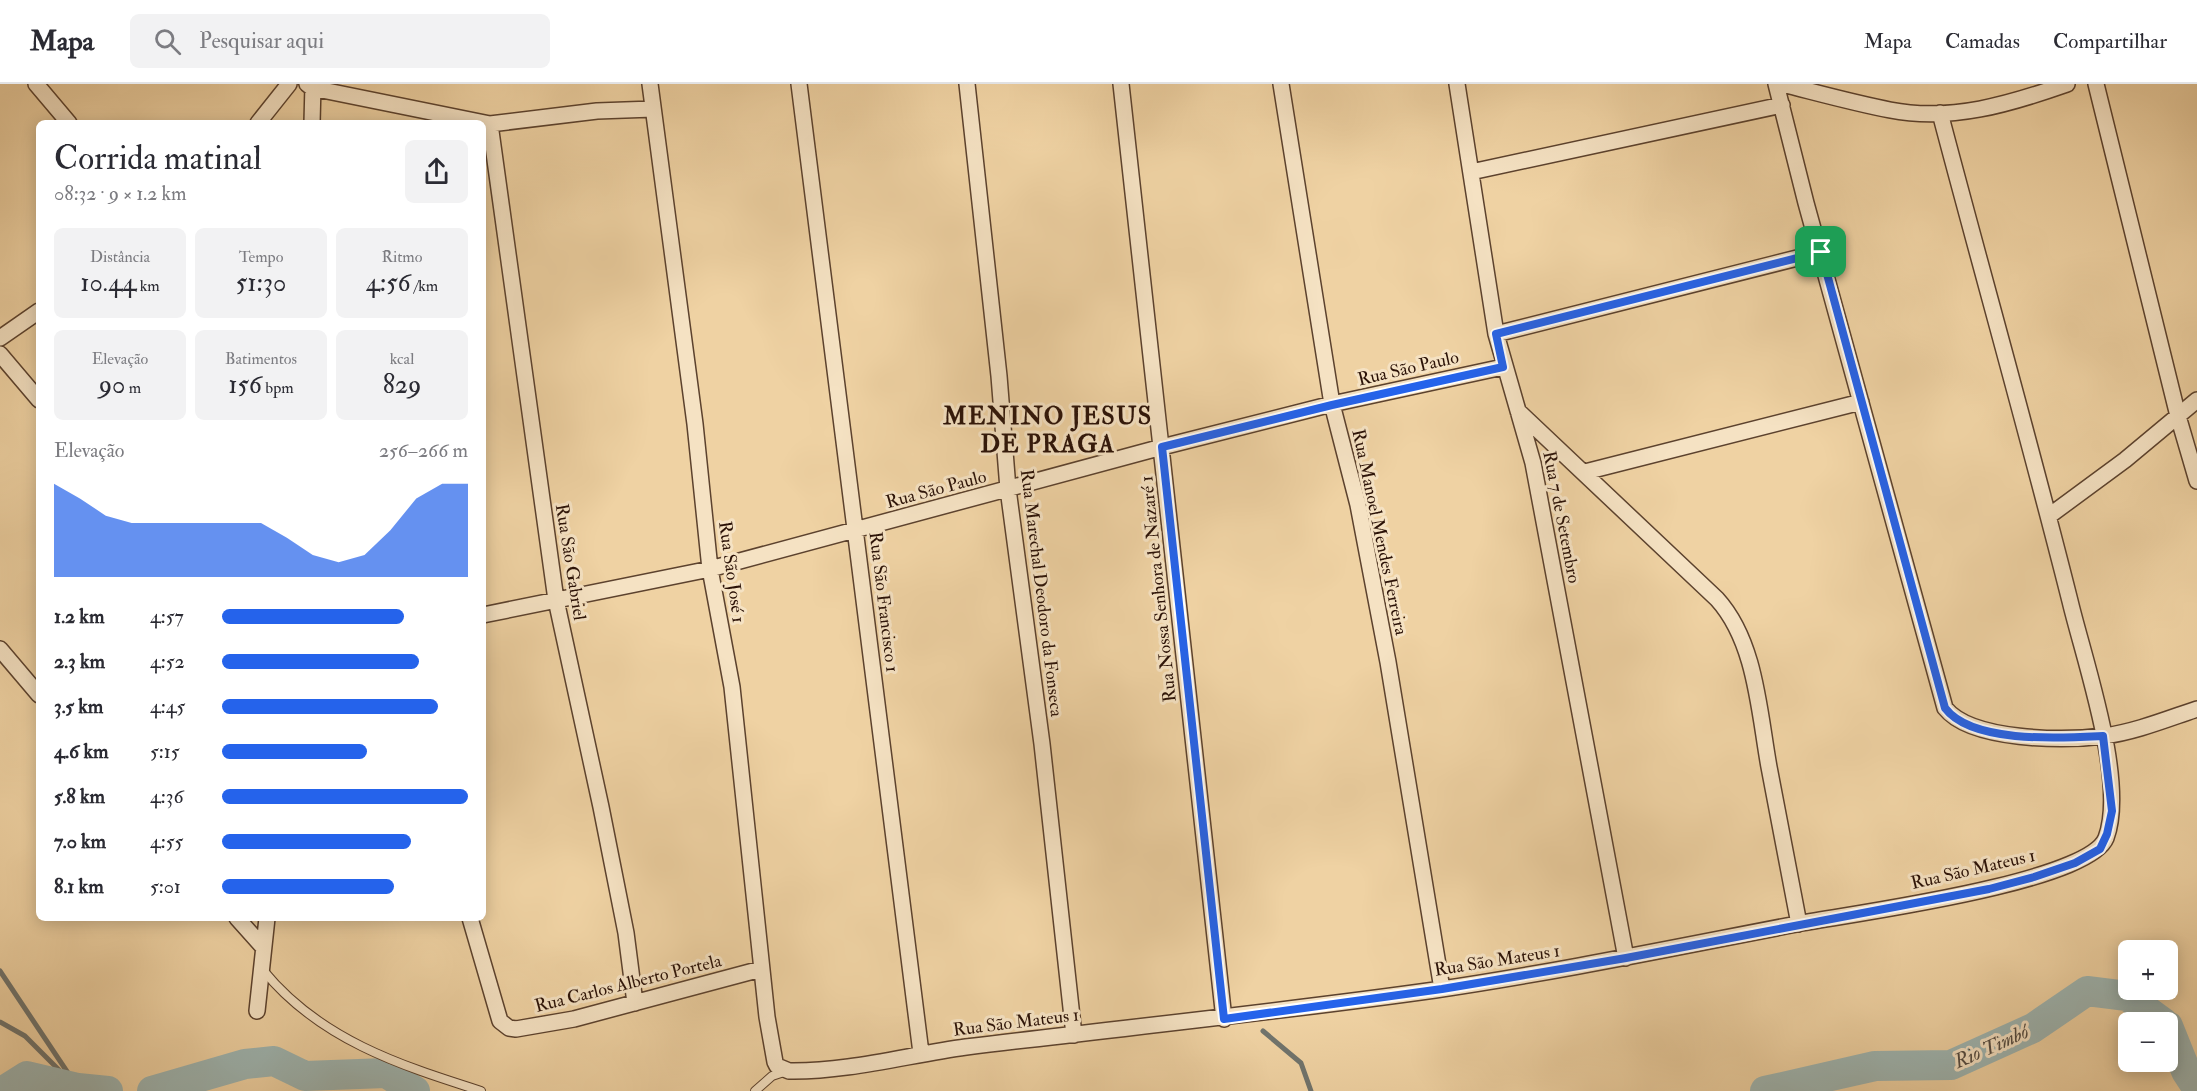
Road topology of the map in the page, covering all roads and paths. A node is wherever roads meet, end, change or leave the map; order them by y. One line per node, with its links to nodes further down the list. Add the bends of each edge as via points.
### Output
1 (36, 84): 17 (street)
2 (289, 84): 18 (street)
3 (650, 84): 15 (street, Rua São José 1)
4 (799, 84): 41 (street, Rua São Francisco 1)
5 (967, 84): 39 (street, Rua Marechal Deodoro da Fonseca)
6 (1120, 84): 36 (street, Rua Nossa Senhora de Nazaré 1)
7 (1281, 84): 33 (street, Rua Manoel Mendes Ferreira)
8 (1458, 84): 23 (street, Rua 7 de Setembro)
9 (1776, 84): 14 (street)
10 (1782, 84): 16 (street, via 1891,111)
11 (2067, 84): 16 (street, via 2006,104)
12 (2096, 84): 35 (street)
13 (311, 85): 19 (street); 20 (street)
14 (1782, 105): 23 (street); 24 (street)
15 (653, 109): 22 (street, via 597,111); 42 (street, Rua São José 1)
16 (1941, 113): 40 (street, Rua São Mateus 1)
17 (66, 120)
18 (260, 120)
19 (312, 120)
20 (472, 120)
21 (486, 123): 22 (street)
22 (490, 124): 43 (street, Rua São Gabriel)
23 (1471, 172): 26 (street, Rua 7 de Setembro)
24 (1821, 252): 26 (street); 32 (street)
25 (36, 313): 27 (street)
26 (1496, 334): 29 (street, Rua 7 de Setembro)
27 (0, 338)
28 (0, 354): 30 (street)
29 (1503, 367): 33 (street, Rua São Paulo); 34 (street, Rua 7 de Setembro)
30 (36, 396)
31 (2197, 400): 35 (street)
32 (1861, 402): 37 (street); 48 (street, via 1945,708 1964,724 1997,732 2038,737)
33 (1332, 405): 36 (street, Rua São Paulo); 57 (street, Rua Manoel Mendes Ferreira, via 1358,505 1388,662)
34 (1518, 411): 37 (street); 54 (street, Rua 7 de Setembro, via 1533,463)
35 (2178, 417): 38 (street); 40 (street)
36 (1162, 447): 39 (street, Rua São Paulo); 60 (street, Rua Nossa Senhora de Nazaré 1)
37 (1586, 472): 52 (street, via 1717,599 1733,620 1752,676)
38 (2197, 481)
39 (1008, 489): 41 (street, Rua São Paulo); 61 (street, Rua Marechal Deodoro da Fonseca)
40 (2049, 516): 48 (street, Rua São Mateus 1)
41 (856, 531): 42 (street, Rua São Paulo); 62 (street, Rua São Francisco 1)
42 (710, 569): 43 (street, Rua São Paulo); 56 (street, Rua São José 1, via 732,687)
43 (556, 600): 44 (street, Rua São Paulo); 58 (street, Rua São Gabriel, via 626,933)
44 (486, 614)
45 (0, 649): 46 (street)
46 (36, 691)
47 (2197, 710): 48 (street)
48 (2103, 736): 52 (street, Rua São Mateus 1, via 2112,811 2100,849 2075,863 1989,889)
49 (240, 921): 53 (street)
50 (267, 921): 53 (street)
51 (471, 921): 58 (street, Rua Carlos Alberto Portela, via 504,1025 524,1028)
52 (1799, 924): 54 (street, Rua São Mateus 1)
53 (263, 947): 55 (street)
54 (1626, 958): 57 (street, Rua São Mateus 1)
55 (262, 968): 59 (street); 64 (lane, via 291,1002 337,1035 426,1074)
56 (761, 969): 58 (street, Rua Carlos Alberto Portela); 63 (street, Rua São José 1)
57 (1442, 989): 60 (street, Rua São Mateus 1)
58 (635, 1003)
59 (257, 1011)
60 (1224, 1019): 61 (street, Rua São Mateus 1)
61 (1074, 1035): 62 (street, Rua São Mateus 1)
62 (921, 1053): 63 (street, Rua São Mateus 1)
63 (783, 1069): 65 (lane)
64 (481, 1091)
65 (755, 1091)

